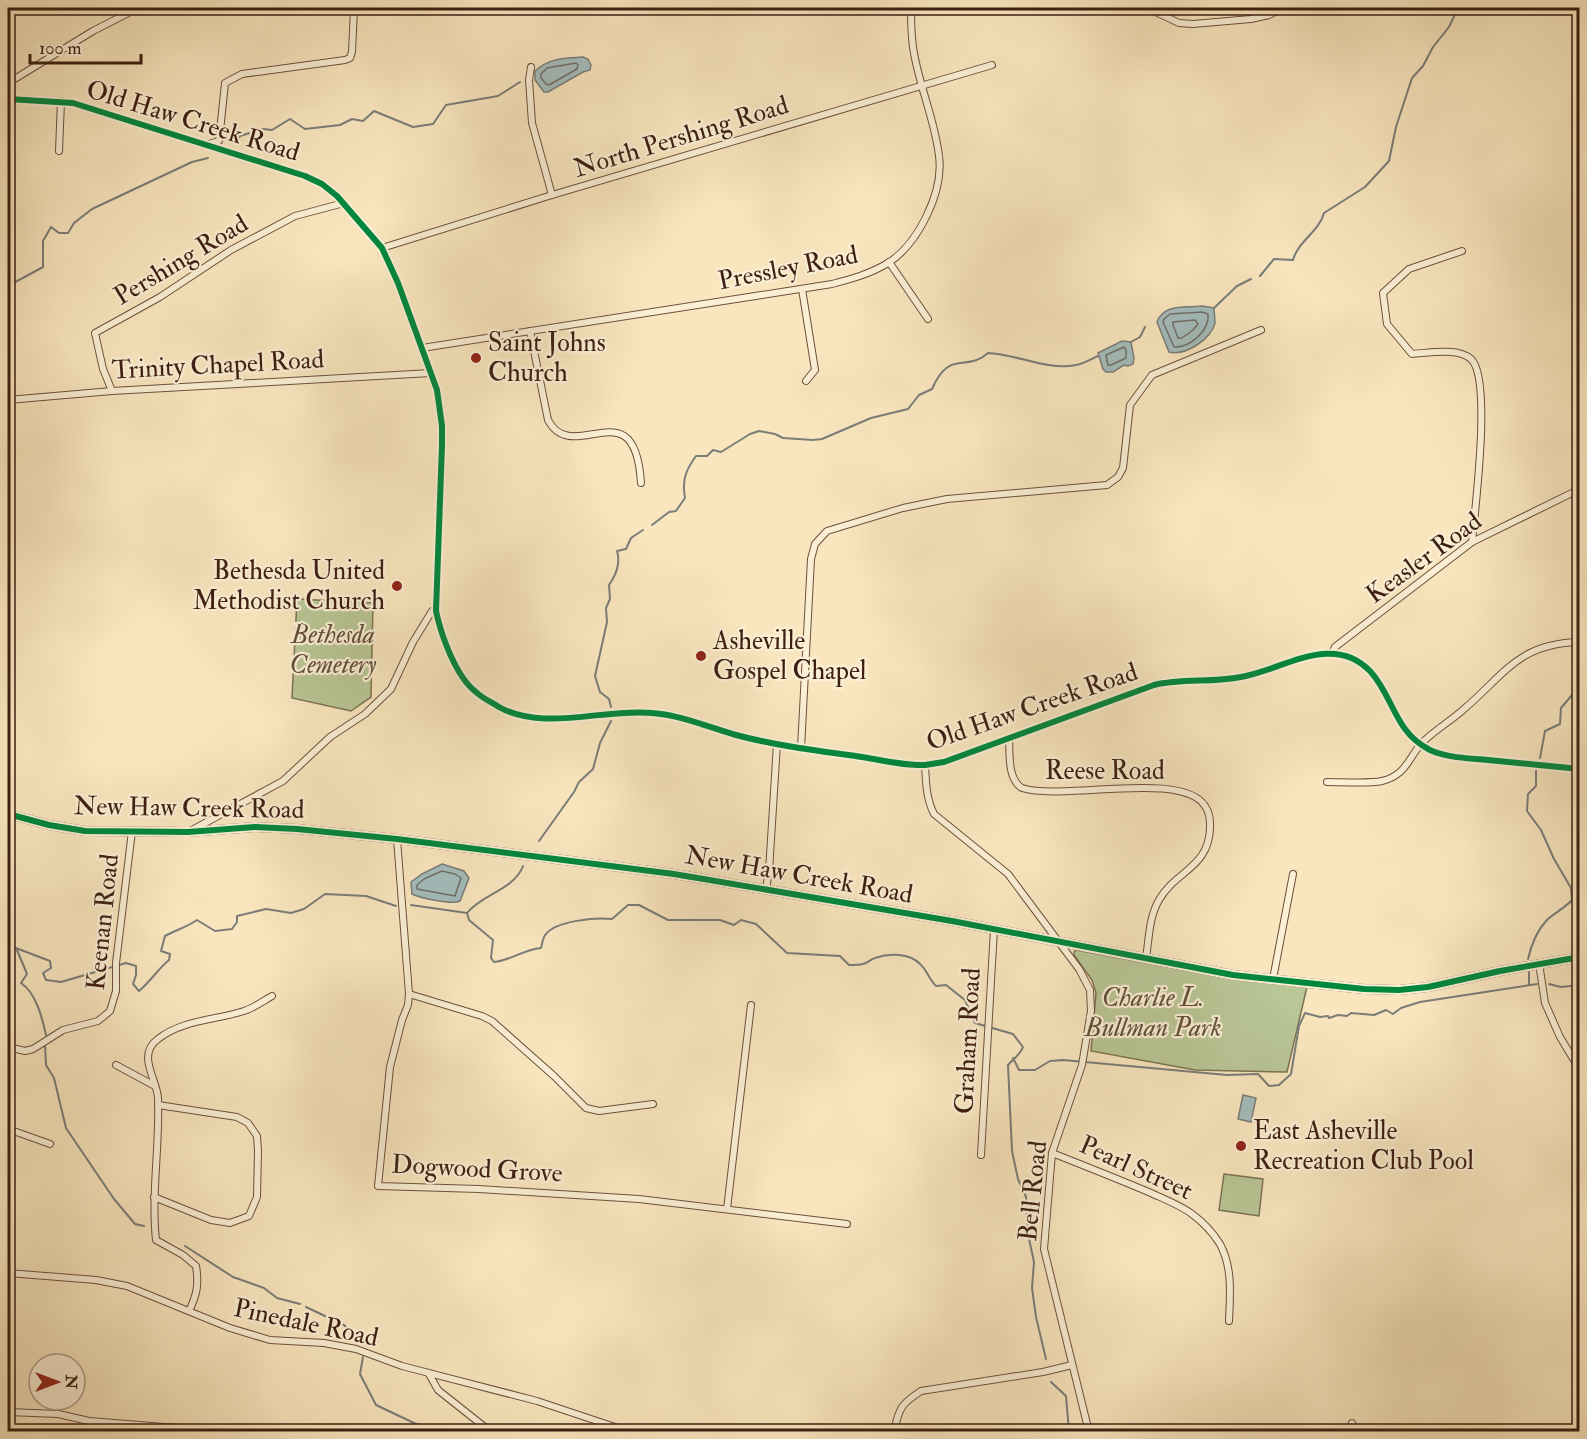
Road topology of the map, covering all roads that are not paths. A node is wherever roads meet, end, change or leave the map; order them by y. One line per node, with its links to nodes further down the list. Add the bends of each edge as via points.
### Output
1 (138, 8): 8 (street)
2 (354, 8): 12 (street, via 350,58 242,74 225,83 219,141)
3 (911, 8): 9 (street, Pressley Road, via 914,53)
4 (1147, 8): 5 (street, via 1179,23 1193,24 1251,19)
5 (1282, 8)
6 (992, 65): 9 (street, North Pershing Road)
7 (531, 67): 14 (street, via 532,123)
8 (8, 83)
9 (922, 85): 14 (street, North Pershing Road); 18 (street, Pressley Road, via 940,158 938,183 915,237)
10 (8, 99): 11 (street, Old Haw Creek Road)
11 (61, 101): 12 (street, Old Haw Creek Road); 13 (street)
12 (205, 145): 15 (street, Old Haw Creek Road, via 305,176)
13 (59, 151)
14 (552, 195): 16 (street, North Pershing Road)
15 (344, 203): 16 (street, Old Haw Creek Road); 26 (street, Pershing Road, via 296,216 231,250 160,297 95,333)
16 (382, 248): 23 (street, Old Haw Creek Road)
17 (1462, 251): 30 (street, via 1410,269 1383,292 1387,324 1412,354 1448,351 1466,356 1480,376 1482,419)
18 (889, 262): 19 (street, Pressley Road, via 854,279); 20 (street)
19 (802, 289): 22 (street, Pressley Road); 25 (street, via 815,370)
20 (928, 319)
21 (1261, 330): 37 (street, via 1152,375 1130,405 1124,468 1108,485 933,501 843,524 820,537 811,560)
22 (530, 331): 23 (street, Pressley Road); 28 (street, via 552,428 581,437 618,432 636,453)
23 (423, 348): 24 (street, Old Haw Creek Road)
24 (431, 373): 26 (street, Trinity Chapel Road); 31 (street, Old Haw Creek Road, via 442,426)
25 (806, 381)
26 (112, 391): 27 (street, Trinity Chapel Road)
27 (8, 400)
28 (641, 483)
29 (1580, 489): 30 (street, Keasler Road)
30 (1472, 542): 33 (street, Keasler Road)
31 (436, 611): 35 (street, Old Haw Creek Road, via 444,639 469,686 509,711 570,718 651,712); 43 (street, via 432,611 412,642 391,689 365,714 330,737 283,781)
32 (1580, 642): 36 (street, via 1531,651)
33 (1332, 653): 34 (street, Old Haw Creek Road, via 1241,677 1160,684); 36 (street, via 1348,657 1369,671 1404,728)
34 (1009, 738): 38 (street, Old Haw Creek Road); 50 (street, Reese Road, via 1014,777 1022,788 1054,792 1175,790 1191,794 1206,806 1210,818 1208,843 1200,859 1158,901)
35 (777, 744): 37 (street, Old Haw Creek Road); 46 (street)
36 (1421, 744): 39 (street, via 1451,756); 40 (street, via 1407,767 1382,781)
37 (801, 748): 38 (street, Old Haw Creek Road)
38 (925, 765): 48 (street, Bell Road, via 927,793 934,814 1008,874)
39 (1580, 769)
40 (1327, 782)
41 (8, 814): 42 (street, New Haw Creek Road, via 85,831)
42 (132, 831): 43 (street, New Haw Creek Road); 56 (street, Keenan Road, via 115,1000 110,1011 91,1023 68,1028 33,1050)
43 (189, 832): 44 (street, New Haw Creek Road, via 278,828)
44 (397, 839): 46 (street, New Haw Creek Road); 53 (street, Dogwood Grove)
45 (1293, 874): 52 (street)
46 (766, 889): 47 (street, New Haw Creek Road)
47 (994, 928): 48 (street, New Haw Creek Road); 65 (street, Graham Road)
48 (1057, 941): 50 (street, New Haw Creek Road); 64 (street, Bell Road, via 1085,978 1091,1011 1083,1062)
49 (1580, 957): 51 (street, New Haw Creek Road)
50 (1146, 958): 52 (street, New Haw Creek Road)
51 (1539, 963): 52 (street, New Haw Creek Road, via 1399,990); 58 (street, via 1545,1003)
52 (1273, 980)
53 (409, 994): 60 (street, via 492,1021 586,1108 599,1111); 67 (street, Dogwood Grove, via 390,1067 378,1186 639,1198)
54 (272, 996): 59 (street, via 247,1010 181,1026 157,1039 149,1049 149,1070)
55 (751, 1005): 67 (street)
56 (8, 1047)
57 (116, 1065): 59 (street)
58 (1580, 1070)
59 (155, 1086): 61 (street)
60 (653, 1104)
61 (158, 1105): 66 (street); 66 (street, via 237,1117 248,1123 257,1136 257,1197 249,1216 230,1223 211,1220)
62 (8, 1129): 63 (street)
63 (50, 1143)
64 (1052, 1153): 71 (street, Pearl Street, via 1160,1197 1207,1226 1221,1245 1228,1267); 72 (street, Bell Road, via 1044,1249)
65 (981, 1155)
66 (154, 1197): 70 (street, via 156,1240 196,1266 199,1283)
67 (727, 1209): 68 (street, Dogwood Grove)
68 (847, 1224)
69 (8, 1274): 70 (street, Pinedale Road, via 127,1286)
70 (189, 1311): 73 (street, Pinedale Road, via 270,1340 347,1347)
71 (1229, 1322)
72 (1072, 1365): 76 (street, via 921,1391 898,1411); 80 (street, Bell Road)
73 (429, 1374): 78 (street, via 438,1390); 79 (street, Pinedale Road, via 537,1401)
74 (8, 1412): 77 (street)
75 (1352, 1423): 81 (street)
76 (895, 1428)
77 (227, 1431)
78 (491, 1431)
79 (630, 1431)
80 (1089, 1431)
81 (1355, 1431)

